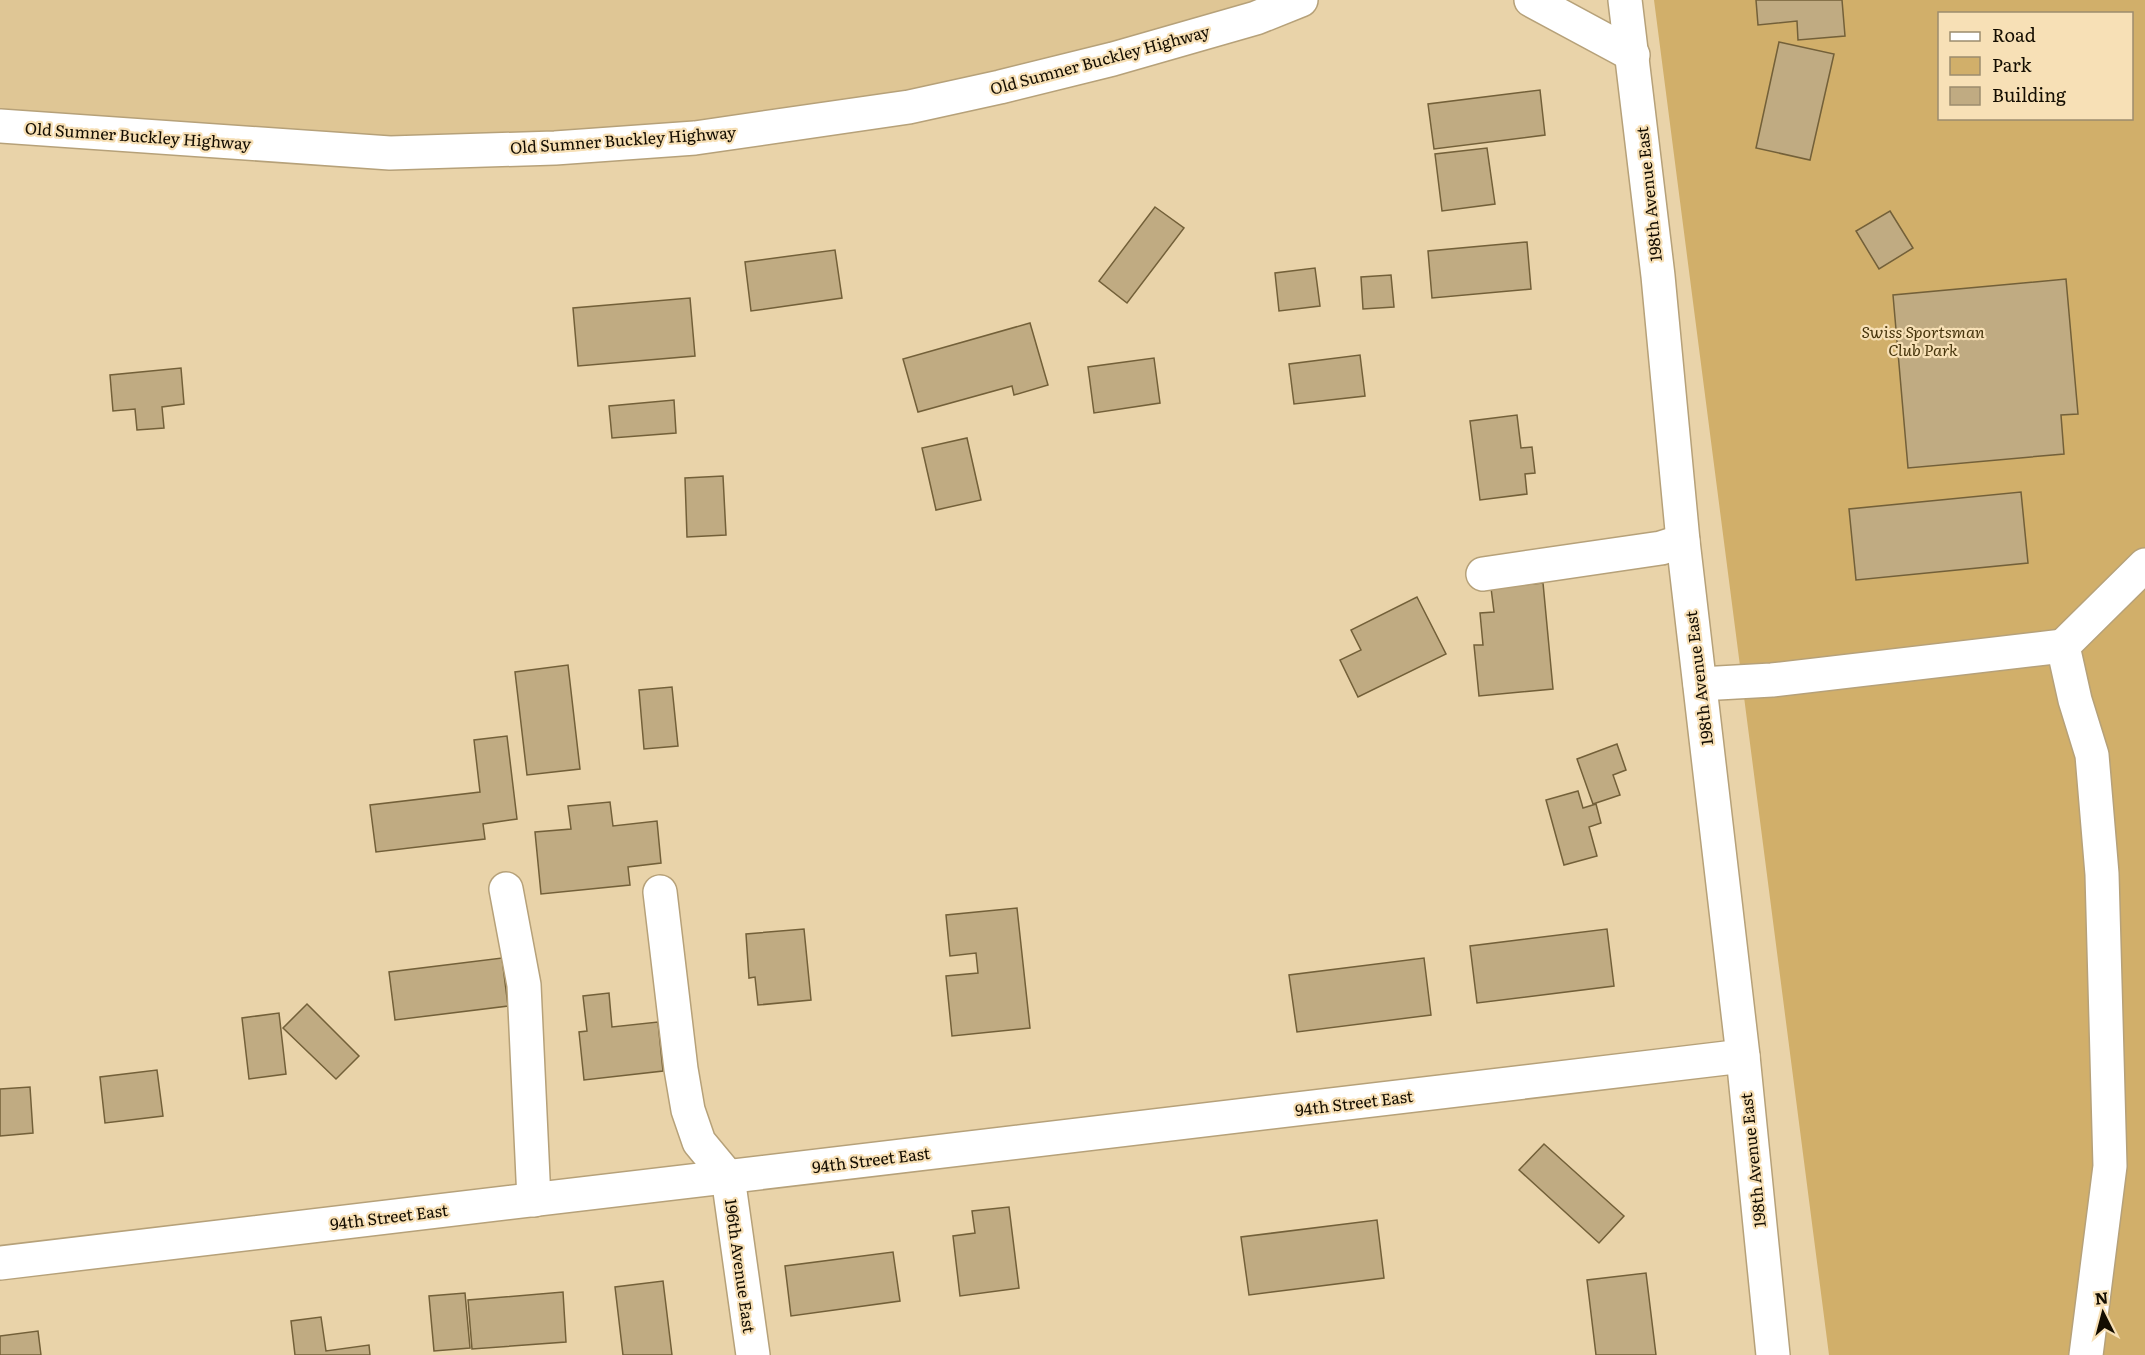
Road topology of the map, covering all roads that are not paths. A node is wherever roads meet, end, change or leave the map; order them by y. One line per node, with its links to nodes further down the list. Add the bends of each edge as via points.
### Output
1 (1302, 0): 5 (street, Old Sumner Buckley Highway, via 1256,18 1113,59 909,108 695,138 555,148 390,153)
2 (1531, 0): 4 (street)
3 (1625, 0): 4 (street, 198th Avenue East)
4 (1633, 55): 6 (street, 198th Avenue East)
5 (0, 126)
6 (1683, 540): 8 (street, via 1661,548); 10 (street, 198th Avenue East)
7 (2145, 565): 9 (street)
8 (1483, 574)
9 (2063, 646): 10 (street, via 1772,680); 19 (street, via 2092,755 2103,874 2110,1166)
10 (1700, 684): 13 (street, 198th Avenue East)
11 (506, 889): 15 (street, via 524,985)
12 (660, 892): 14 (street, via 688,1110 699,1142)
13 (1743, 1056): 14 (street, 94th Street East); 18 (street, 198th Avenue East)
14 (728, 1177): 15 (street, 94th Street East); 17 (street, 196th Avenue East)
15 (534, 1200): 16 (street, 94th Street East)
16 (0, 1263)
17 (753, 1355)
18 (1773, 1355)
19 (2086, 1355)

